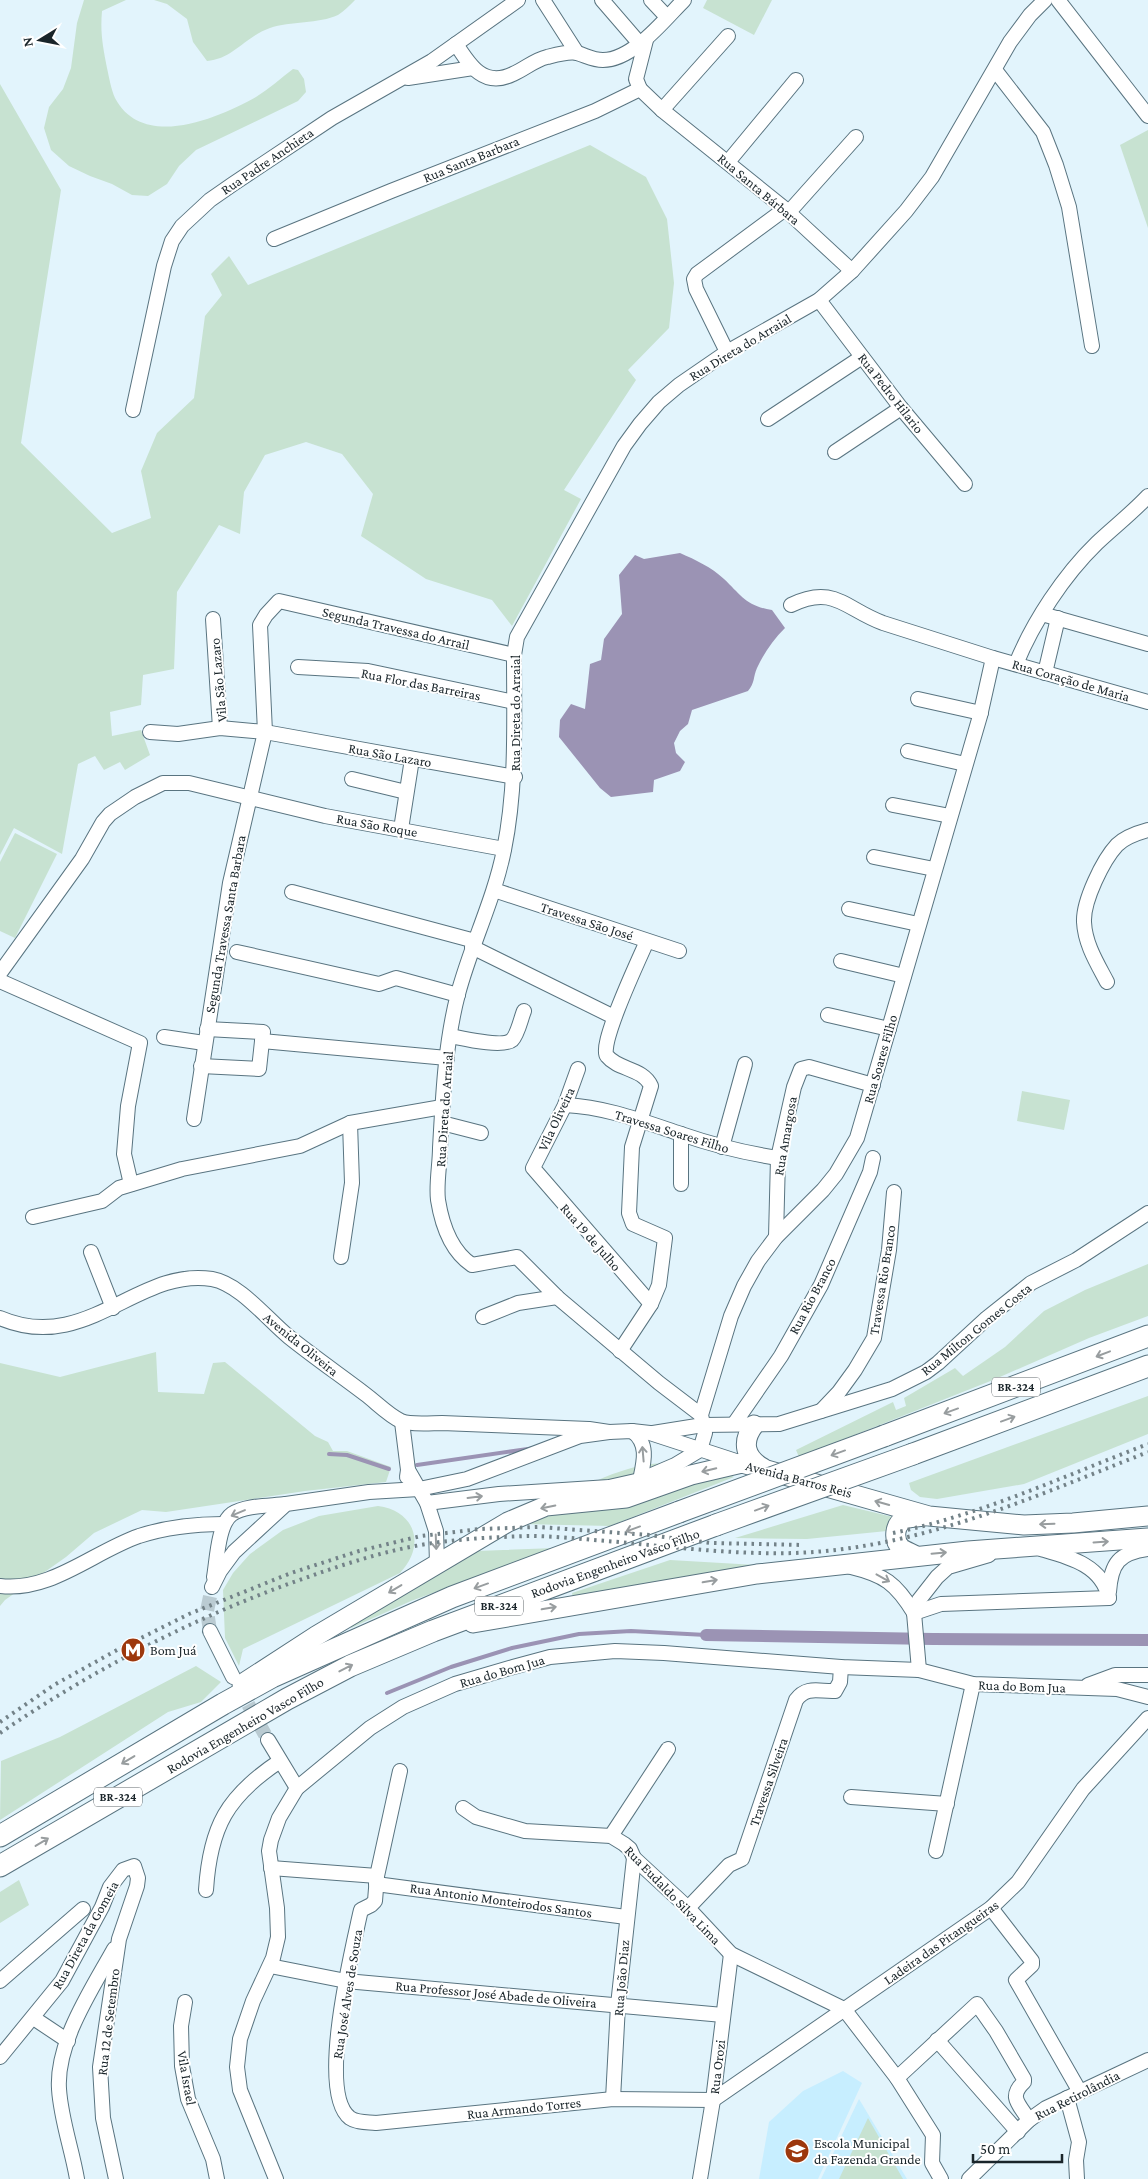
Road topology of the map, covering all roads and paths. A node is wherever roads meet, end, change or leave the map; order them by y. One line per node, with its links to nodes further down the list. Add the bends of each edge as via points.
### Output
1 (518, 0): 11 (street, Rua Padre Anchieta)
2 (543, 0): 12 (street)
3 (602, 0): 10 (street)
4 (651, 0): 8 (street)
5 (684, 0): 8 (street)
6 (1045, 0): 14 (street, Rua Direta do Arraial, via 1010,42)
7 (1058, 0): 19 (street)
8 (667, 17): 10 (street)
9 (728, 36): 18 (street)
10 (643, 42): 12 (street, via 605,60 588,59); 17 (street, via 636,79)
11 (456, 44): 13 (street); 15 (street, Rua Padre Anchieta)
12 (577, 53): 13 (street, via 546,57 511,76 499,78 487,78)
13 (473, 68): 15 (street)
14 (995, 70): 24 (street, Rua Direta do Arraial, via 932,177); 26 (street, via 1043,132 1056,165 1069,207)
15 (400, 79): 30 (street, Rua Padre Anchieta, via 332,118 241,179 210,200 182,226 172,241 164,266)
16 (796, 80): 21 (street)
17 (640, 89): 18 (street); 23 (street, Rua Santa Barbara, via 595,111)
18 (662, 110): 21 (street, Rua Santa Bárbara)
19 (1148, 116)
20 (856, 137): 22 (street)
21 (728, 162): 22 (street, Rua Santa Bárbara)
22 (787, 211): 24 (street, Rua Santa Bárbara); 27 (street, via 694,279)
23 (274, 239)
24 (852, 271): 25 (street, Rua Direta do Arraial)
25 (819, 300): 27 (street, Rua Direta do Arraial); 28 (street, Rua Pedro Hilario)
26 (1092, 346)
27 (727, 352): 41 (street, Rua Direta do Arraial, via 659,402 624,446 517,637)
28 (862, 357): 29 (street, Rua Pedro Hilario); 31 (street)
29 (901, 408): 32 (street); 33 (street, Rua Pedro Hilario)
30 (134, 410)
31 (768, 419)
32 (835, 452)
33 (965, 484)
34 (1148, 496): 37 (street, via 1096,544)
35 (279, 601): 41 (street, Segunda Travessa do Arrail); 52 (street, Segunda Travessa Santa Barbara, via 260,625)
36 (791, 605): 42 (street, Rua Coração de Maria, via 815,596 827,596 867,617)
37 (1042, 614): 39 (street); 43 (street, via 1032,626)
38 (213, 618): 50 (street, Vila São Lazaro)
39 (1058, 618): 40 (street); 45 (street)
40 (1148, 644)
41 (514, 655): 47 (street, Rua Direta do Arraial)
42 (993, 658): 43 (street, Rua Coração de Maria); 49 (street, Rua Soares Filho)
43 (1016, 664): 45 (street, Rua Coração de Maria)
44 (298, 667): 47 (street, Rua Flor das Barreiras, via 368,671)
45 (1045, 673): 48 (street, Rua Coração de Maria)
46 (918, 699): 49 (street)
47 (514, 702): 56 (street, Rua Direta do Arraial)
48 (1148, 702)
49 (981, 713): 55 (street, Rua Soares Filho)
50 (220, 728): 51 (street, via 178,734); 52 (street, Vila São Lazaro)
51 (150, 732)
52 (265, 732): 54 (street, Rua São Lazaro); 59 (street, Segunda Travessa Santa Barbara)
53 (908, 751): 55 (street)
54 (412, 760): 56 (street, Rua São Lazaro); 58 (street)
55 (965, 764): 61 (street, Rua Soares Filho)
56 (515, 777): 64 (street, Rua Direta do Arraial)
57 (352, 779): 58 (street)
58 (406, 792): 62 (street)
59 (251, 797): 62 (street, Rua São Roque, via 325,816); 76 (street, Rua São Roque, via 189,783 163,784 110,814 82,859); 85 (street, Segunda Travessa Santa Barbara, via 230,883)
60 (893, 805): 61 (street)
61 (950, 816): 66 (street, Rua Soares Filho)
62 (401, 829): 64 (street, Rua São Roque)
63 (1148, 830): 79 (street, via 1118,845 1103,865 1087,901 1084,920 1087,943)
64 (504, 849): 67 (street, Rua Direta do Arraial)
65 (874, 856): 66 (street)
66 (934, 869): 70 (street, Rua Soares Filho)
67 (494, 890): 71 (street, Travessa São José); 72 (street, Rua Direta do Arraial)
68 (292, 892): 72 (street)
69 (849, 909): 70 (street)
70 (918, 924): 77 (street, Rua Soares Filho)
71 (647, 941): 73 (street, Travessa São José); 83 (street)
72 (474, 944): 80 (street, Rua Direta do Arraial); 83 (street)
73 (679, 951)
74 (237, 952): 80 (street, via 379,984 396,978)
75 (841, 961): 77 (street)
76 (0, 973)
77 (904, 976): 84 (street, Rua Soares Filho)
78 (0, 981): 106 (street, via 140,1043 128,1106 124,1154)
79 (1107, 982)
80 (458, 995): 87 (street, Rua Direta do Arraial)
81 (524, 1010): 87 (street, via 513,1038 508,1042)
82 (828, 1015): 84 (street)
83 (614, 1017): 97 (street, via 605,1054 650,1083)
84 (889, 1029): 93 (street, Rua Soares Filho)
85 (206, 1036): 86 (street); 88 (street); 91 (street, Segunda Travessa Santa Barbara)
86 (262, 1036): 89 (street); 91 (street, via 258,1069)
87 (450, 1036): 89 (street, Rua Direta do Arraial)
88 (164, 1037)
89 (447, 1058): 95 (street, Rua Direta do Arraial)
90 (744, 1064): 102 (street)
91 (202, 1066): 96 (street, Segunda Travessa Santa Barbara)
92 (578, 1069): 94 (street, Vila Oliveira)
93 (873, 1085): 103 (street, Rua Amargosa, via 809,1067 802,1068 794,1086); 111 (street, Rua Soares Filho, via 857,1138 846,1160 823,1190)
94 (565, 1105): 97 (street, Travessa Soares Filho, via 593,1108); 105 (street, Vila Oliveira)
95 (442, 1107): 98 (street); 99 (street, Rua Direta do Arraial)
96 (194, 1118)
97 (639, 1120): 101 (street, Travessa Soares Filho); 115 (street, via 632,1147 630,1218 638,1227 665,1238 659,1285)
98 (350, 1123): 106 (street, via 300,1146 182,1169); 113 (street, via 352,1183)
99 (442, 1123): 100 (street); 114 (street, Rua Direta do Arraial, via 438,1199 454,1248 462,1259 472,1265 517,1257)
100 (481, 1133)
101 (681, 1134): 102 (street, Travessa Soares Filho); 107 (street)
102 (722, 1146): 103 (street, Travessa Soares Filho)
103 (778, 1158): 111 (street, Rua Amargosa)
104 (873, 1158): 125 (street, Rua Rio Branco, via 870,1172 821,1285 781,1356)
105 (533, 1168): 115 (street, Rua 19 de Julho)
106 (131, 1184): 110 (street, via 102,1200)
107 (681, 1184)
108 (894, 1192): 122 (street, Travessa Rio Branco, via 889,1250 874,1338 839,1392)
109 (1148, 1213): 122 (street, Rua Milton Gomes Costa, via 1076,1260 1031,1283 926,1372 892,1388)
110 (33, 1217)
111 (776, 1237): 123 (street, Rua Soares Filho, via 758,1261 731,1316)
112 (91, 1252): 116 (street)
113 (341, 1257)
114 (557, 1297): 118 (street, via 518,1303); 120 (street, Rua Direta do Arraial)
115 (651, 1304): 120 (street)
116 (113, 1308): 117 (street, Avenida Oliveira, via 86,1319 45,1328 26,1327); 124 (street, Avenida Oliveira, via 146,1291 181,1279 221,1281 233,1287 290,1338)
117 (0, 1318)
118 (483, 1318)
119 (1148, 1336): 162 (highway, Rodovia Engenheiro Vasco Filho / BR-324, one-way to 162, bridge, via 452,1597 272,1677)
120 (620, 1351): 123 (street, Rua Direta do Arraial)
121 (1148, 1366): 152 (highway, Rodovia Engenheiro Vasco Filho / BR-324, one-way to 121, bridge)
122 (821, 1412): 126 (street, Rua Milton Gomes Costa, via 780,1424)
123 (702, 1420): 125 (street, Rua Milton Gomes Costa); 129 (street); 130 (street, Rua Soares Filho, via 705,1433)
124 (402, 1422): 128 (street); 132 (street)
125 (734, 1424): 126 (street, Rua Milton Gomes Costa)
126 (754, 1426): 133 (main road, via 746,1442 748,1453 753,1463)
127 (632, 1431): 128 (street); 129 (street); 134 (street, one-way to 127, via 645,1460 644,1447 639,1436)
128 (609, 1432): 135 (street, via 580,1436 467,1480)
129 (650, 1433): 130 (street)
130 (700, 1450): 131 (street); 134 (street)
131 (742, 1462): 133 (main road, Avenida Barros Reis); 147 (main road, Avenida Barros Reis, one-way to 147, via 691,1474 626,1498 546,1506 508,1522)
132 (408, 1470): 135 (street); 136 (street)
133 (767, 1470): 139 (main road, Avenida Barros Reis, one-way to 133)
134 (640, 1480): 137 (street, one-way to 134, via 499,1494 609,1487)
135 (419, 1489): 136 (street); 137 (street)
136 (404, 1490): 138 (street)
137 (427, 1503): 147 (street, one-way to 147, via 436,1531)
138 (286, 1504): 141 (street, one-way to 141, via 246,1509 232,1514); 141 (street, via 234,1552 213,1585)
139 (929, 1516): 140 (main road, Avenida Barros Reis, one-way to 139, via 1024,1524); 146 (main road, via 903,1520 898,1525 898,1544)
140 (1148, 1516)
141 (223, 1524): 149 (street, via 187,1524 139,1536 40,1583)
142 (1148, 1538): 143 (main road, one-way to 142)
143 (1035, 1547): 144 (main road); 150 (street, via 1069,1557 1087,1567 1101,1578)
144 (1009, 1549): 146 (main road, one-way to 144); 151 (street, via 948,1567 919,1600)
145 (1148, 1549): 150 (street, via 1127,1553 1115,1564 1110,1576)
146 (916, 1556): 148 (main road)
147 (437, 1563): 162 (main road, Avenida Barros Reis, one-way to 162, via 263,1670)
148 (839, 1564): 151 (street, one-way to 151, via 871,1572 893,1584); 152 (main road, one-way to 148, via 757,1574)
149 (0, 1586)
150 (1109, 1598): 151 (street, via 941,1604)
151 (914, 1620): 155 (street)
152 (433, 1630): 175 (highway, Rodovia Engenheiro Vasco Filho / BR-324, one-way to 152, via 287,1699 350,1666)
153 (210, 1631): 157 (street)
154 (841, 1667): 155 (street, Rua do Bom Jua); 167 (street, Rua do Bom Jua, via 615,1651 550,1657 456,1684 403,1707 370,1728); 180 (street, Travessa Silveira, via 840,1682 835,1692 806,1691 796,1700 742,1859 729,1865)
155 (919, 1670): 158 (street, Rua do Bom Jua)
156 (1148, 1675): 159 (street, via 1115,1675)
157 (233, 1677)
158 (973, 1684): 159 (street, Rua do Bom Jua); 169 (street)
159 (1082, 1688): 160 (street, Rua do Bom Jua, via 1117,1689)
160 (1148, 1697)
161 (1148, 1718): 181 (street, Ladeira das Pitangueiras, via 1083,1789 1018,1882)
162 (170, 1735): 171 (highway, Rodovia Engenheiro Vasco Filho / BR-324, one-way to 171)
163 (268, 1740): 165 (street)
164 (668, 1749): 172 (street)
165 (280, 1761): 167 (street); 179 (street, via 246,1788 218,1827 211,1847)
166 (400, 1771): 178 (street, Rua José Alves de Souza)
167 (297, 1788): 177 (street, Rua do Bom Jua, via 274,1829 269,1851)
168 (851, 1797): 169 (street)
169 (947, 1804): 173 (street)
170 (463, 1808): 172 (street, Rua Eudaldo Silva Lima, via 476,1817 525,1831)
171 (0, 1836)
172 (611, 1836): 174 (street, Rua Eudaldo Silva Lima, via 624,1844)
173 (936, 1851)
174 (634, 1858): 180 (street, Rua Eudaldo Silva Lima); 183 (street, Rua João Diaz)
175 (0, 1866)
176 (136, 1867): 184 (street, Rua 12 de Setembro, via 135,1896); 196 (street, Rua Direta da Gomeia, via 132,1865 123,1870 110,1887 62,1981)
177 (271, 1868): 178 (street, Rua Antonio Monteirodos Santos); 186 (street, Rua do Bom Jua, via 279,1922)
178 (377, 1880): 183 (street, Rua Antonio Monteirodos Santos); 188 (street, Rua José Alves de Souza, via 375,1901 360,1914)
179 (206, 1890)
180 (688, 1908): 185 (street, Rua Eudaldo Silva Lima)
181 (991, 1908): 191 (street, Ladeira das Pitangueiras); 199 (street, via 1032,1962 1016,1980)
182 (83, 1909): 187 (street)
183 (626, 1917): 190 (street, Rua João Diaz)
184 (119, 1938): 195 (street); 207 (street, Rua 12 de Setembro, via 100,2067 103,2118)
185 (731, 1954): 191 (street, Rua Eudaldo Silva Lima); 192 (street, Rua Orozi)
186 (270, 1966): 188 (street, Rua Professor José Abade de Oliveira); 209 (street, Rua do Bom Jua, via 253,2000 240,2039 237,2067 240,2090)
187 (0, 1980)
188 (346, 1981): 190 (street, Rua Professor José Abade de Oliveira); 203 (street, Rua José Alves de Souza, via 336,2063 336,2083)
189 (185, 2002): 208 (street, Vila Israel, via 181,2026 182,2066 190,2105 214,2159)
190 (618, 2005): 192 (street, Rua Professor José Abade de Oliveira); 201 (street, Rua João Diaz)
191 (844, 2009): 198 (street); 202 (street, Ladeira das Pitangueiras)
192 (723, 2015): 202 (street, Rua Orozi)
193 (38, 2021): 195 (street)
194 (937, 2040): 198 (street); 204 (street, via 977,2004 1024,2079 1015,2094); 205 (street)
195 (68, 2041): 206 (street, via 59,2087)
196 (0, 2057)
197 (1148, 2060): 199 (street, Rua Retirolândia)
198 (897, 2078): 211 (street, via 933,2135 932,2163)
199 (1080, 2092): 200 (street, Rua Retirolândia)
200 (1067, 2098): 204 (street, Rua Retirolândia); 213 (street, via 1079,2142)
201 (613, 2099): 202 (street, Rua Armando Torres); 203 (street, Rua Armando Torres, via 376,2123 350,2118)
202 (713, 2100): 210 (street, Rua Orozi)
203 (342, 2107)
204 (1028, 2120): 205 (street, Rua Retirolândia)
205 (1018, 2132): 212 (street, Rua Retirolândia)
206 (77, 2179)
207 (116, 2179)
208 (217, 2179)
209 (276, 2179)
210 (700, 2179)
211 (941, 2179)
212 (969, 2179)
213 (1077, 2179)

